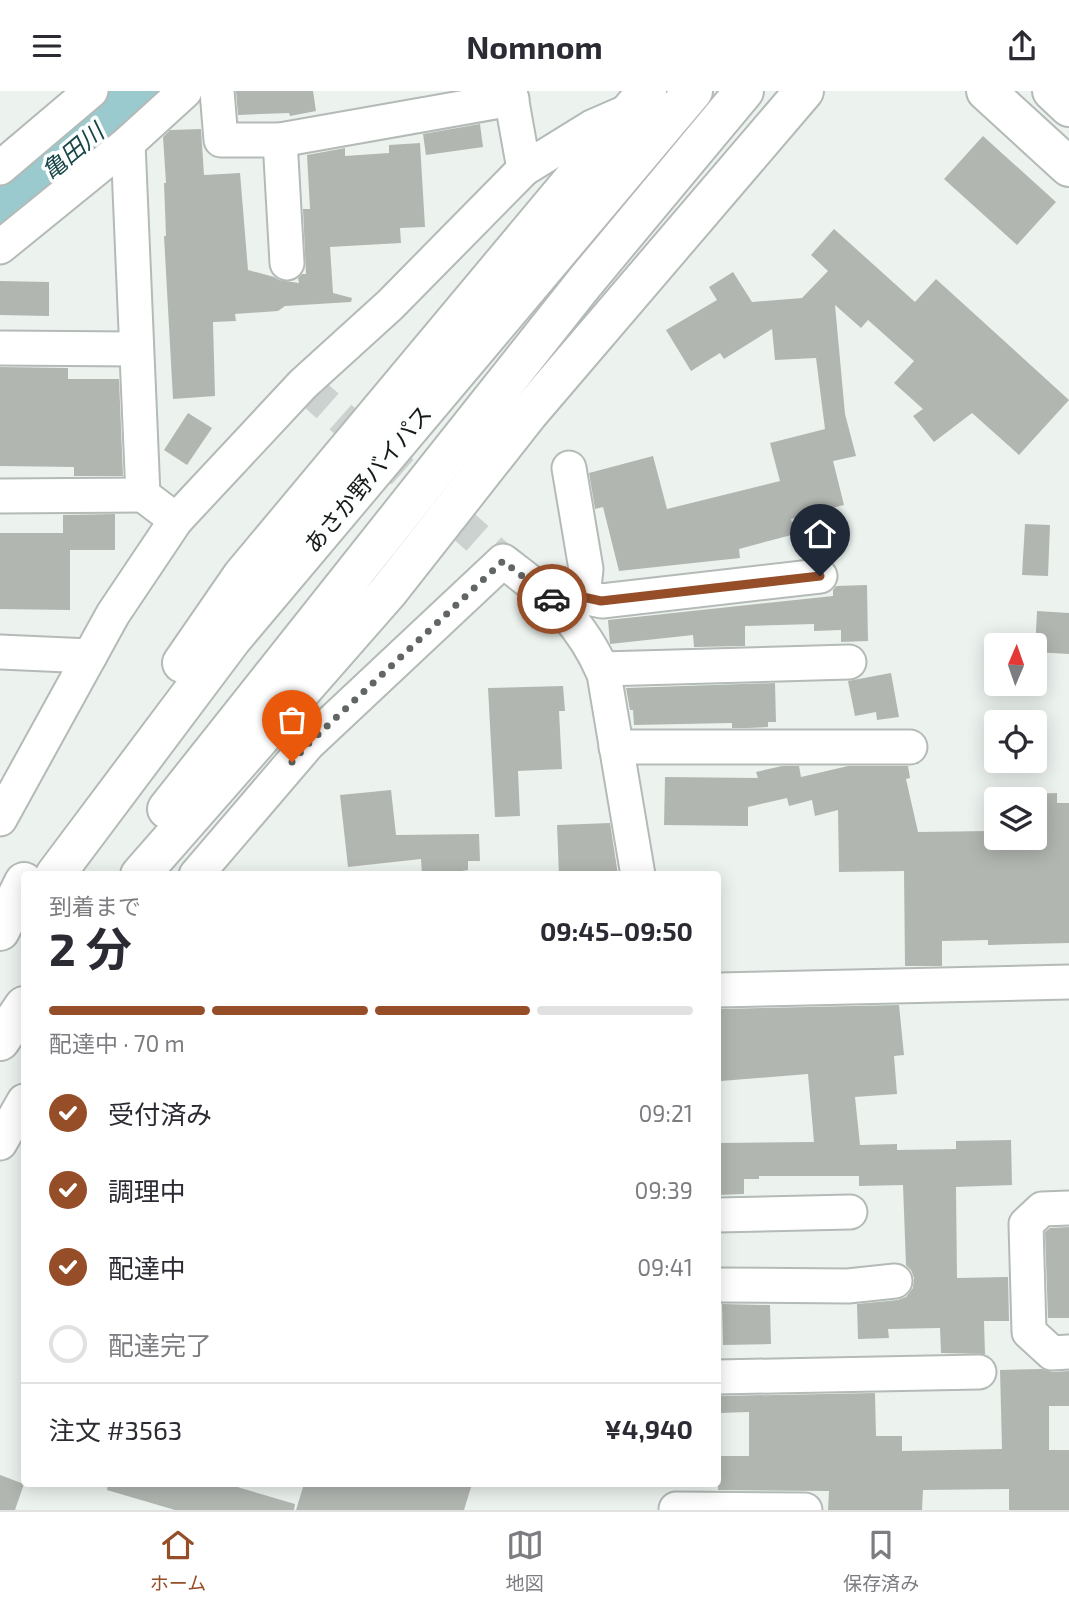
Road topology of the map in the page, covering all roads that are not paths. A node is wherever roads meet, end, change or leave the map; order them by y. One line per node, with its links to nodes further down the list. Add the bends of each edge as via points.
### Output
1 (185, 91): 13 (street)
2 (217, 91): 12 (street, via 221,140)
3 (692, 91): 35 (highway, あさか野バイパス, via 232,639)
4 (744, 91): 36 (highway, あさか野バイパス, via 324,609)
5 (804, 91): 37 (highway, via 528,414 388,592)
6 (986, 91): 14 (highway)
7 (1052, 91): 11 (highway)
8 (88, 93): 15 (street)
9 (511, 95): 12 (street); 16 (street)
10 (639, 101): 16 (street); 34 (highway, via 242,576)
11 (1069, 107)
12 (280, 140): 18 (street)
13 (128, 143): 17 (street); 20 (street)
14 (1069, 167)
15 (0, 168)
16 (524, 169): 24 (street, via 390,305 303,384)
17 (0, 247)
18 (287, 263)
19 (0, 348): 20 (street)
20 (136, 349): 22 (street)
21 (569, 468): 26 (street, via 586,569)
22 (143, 495): 23 (street); 24 (street)
23 (0, 496)
24 (176, 520): 28 (street)
25 (820, 576): 26 (street)
26 (575, 605): 30 (street); 38 (street, via 546,594 503,561 308,744)
27 (0, 652): 28 (street)
28 (90, 656): 33 (street)
29 (849, 662): 30 (street)
30 (602, 670): 31 (street)
31 (616, 747): 32 (street); 39 (street)
32 (910, 747)
33 (1, 815)
34 (32, 871)
35 (58, 871)
36 (121, 871)
37 (144, 871)
38 (198, 871)
39 (637, 871)
40 (21, 888): 42 (highway)
41 (21, 916): 43 (highway)
42 (0, 931)
43 (0, 940)
44 (1069, 982): 45 (street)
45 (721, 990)
46 (21, 1010): 47 (highway)
47 (0, 1041)
48 (21, 1106): 49 (street)
49 (0, 1143)
50 (1069, 1208): 55 (street, via 1042,1209 1026,1224 1029,1332 1052,1353)
51 (850, 1212): 52 (street)
52 (721, 1215)
53 (895, 1281): 54 (street, via 848,1286)
54 (721, 1285)
55 (1069, 1352)
56 (979, 1372): 57 (street)
57 (721, 1377)
58 (679, 1487): 59 (street)
59 (676, 1510): 60 (street)
60 (806, 1510)

